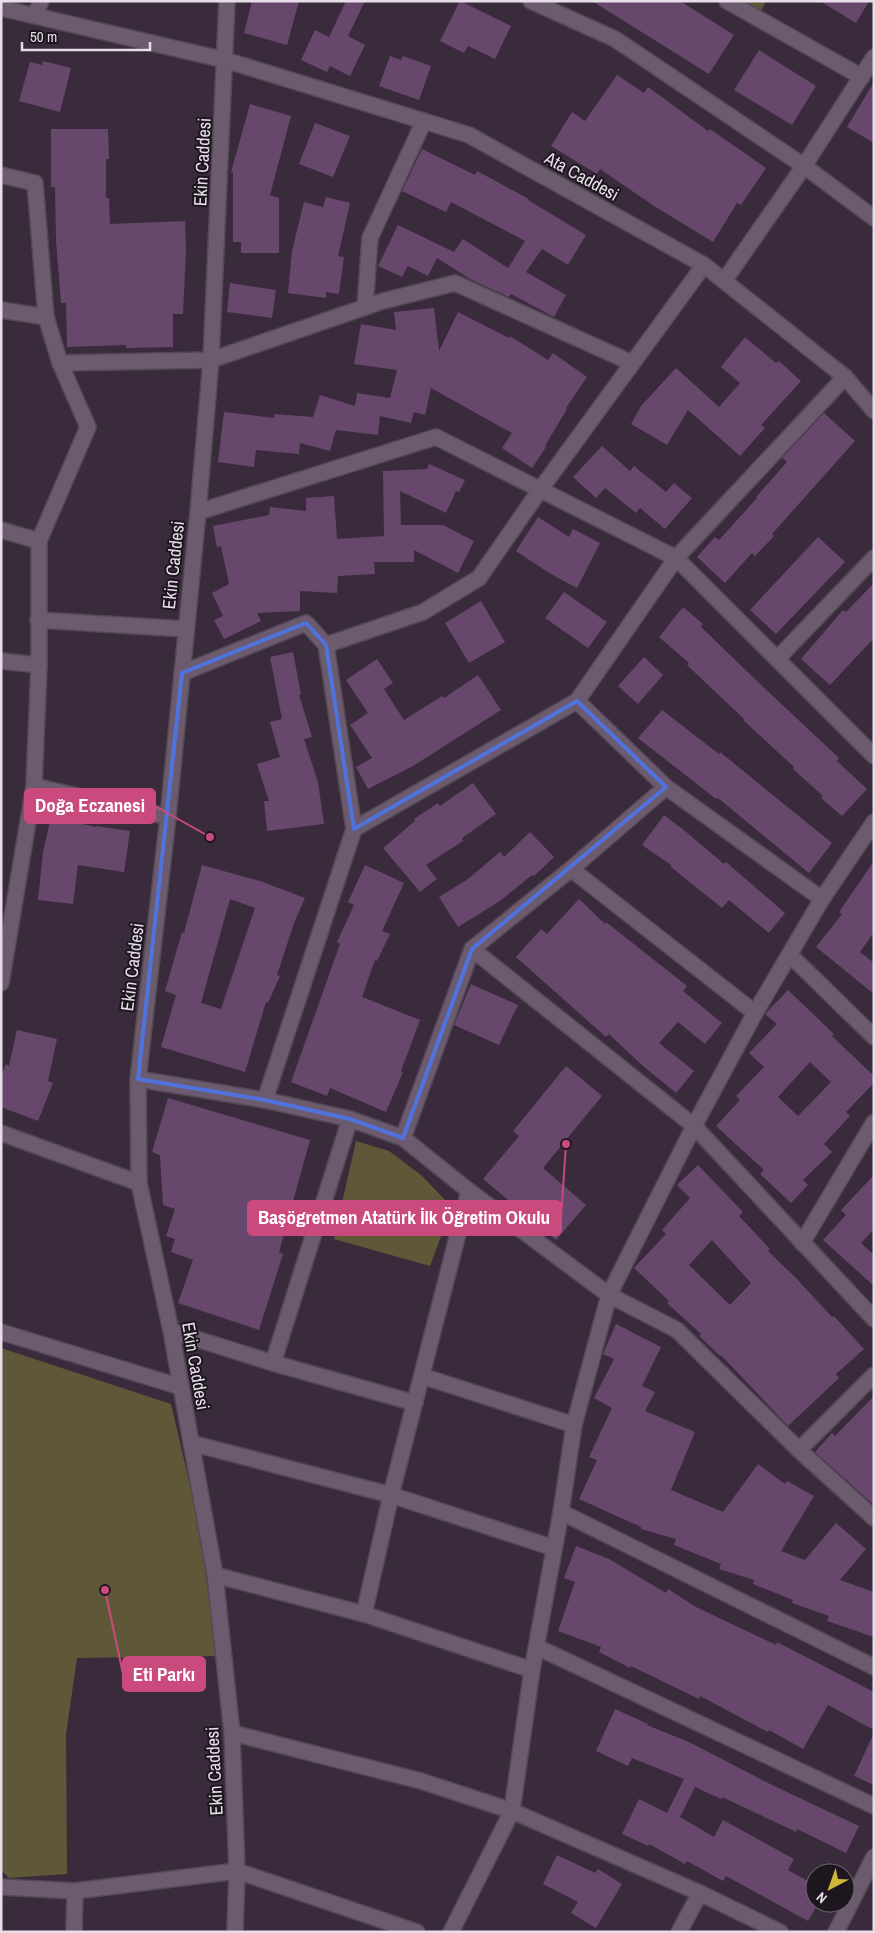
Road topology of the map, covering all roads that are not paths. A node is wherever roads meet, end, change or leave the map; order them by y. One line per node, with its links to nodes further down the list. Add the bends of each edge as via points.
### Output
1 (41, 1): 6 (street)
2 (227, 1): 8 (street, Ekin Caddesi)
3 (532, 1): 11 (street, via 615,39)
4 (727, 1): 9 (street)
5 (2, 11): 6 (street, Ata Caddesi)
6 (35, 16): 8 (street, Ata Caddesi)
7 (874, 57): 9 (street)
8 (225, 60): 10 (street, Ata Caddesi); 19 (street, Ekin Caddesi)
9 (862, 77): 11 (street)
10 (424, 121): 14 (street, Ata Caddesi, via 469,135); 16 (street, via 370,238)
11 (804, 166): 13 (street); 15 (street)
12 (1, 175): 18 (street, via 35,183)
13 (874, 218)
14 (704, 265): 15 (street, Ata Caddesi); 21 (street)
15 (724, 281): 22 (street, Ata Caddesi)
16 (365, 307): 19 (street); 21 (street, via 456,283)
17 (1, 310): 18 (street)
18 (46, 317): 20 (street)
19 (211, 360): 20 (street); 25 (street, Ekin Caddesi)
20 (60, 363): 27 (street, via 88,427)
21 (632, 364): 24 (street)
22 (845, 377): 23 (street, Ata Caddesi); 28 (street)
23 (874, 411)
24 (540, 490): 25 (street, via 436,438); 28 (street); 32 (street, via 479,578 423,612)
25 (198, 512): 31 (street, Ekin Caddesi)
26 (1, 530): 27 (street)
27 (39, 541): 30 (street)
28 (676, 558): 33 (street); 37 (street)
29 (874, 558): 33 (street)
30 (38, 620): 31 (street); 35 (street)
31 (185, 629): 36 (street, Ekin Caddesi)
32 (326, 645): 36 (street, via 306,623); 43 (street)
33 (777, 659): 38 (street)
34 (1, 661): 35 (street)
35 (39, 665): 39 (street)
36 (182, 673): 41 (street, Ekin Caddesi)
37 (577, 701): 40 (street); 43 (street)
38 (874, 756)
39 (34, 786): 41 (street); 48 (street)
40 (666, 787): 44 (street); 45 (street)
41 (168, 817): 52 (street, Ekin Caddesi)
42 (874, 822): 45 (street)
43 (354, 829): 53 (street)
44 (571, 869): 46 (street); 50 (street)
45 (822, 899): 47 (street)
46 (472, 949): 56 (street); 58 (street)
47 (790, 955): 50 (street); 51 (street)
48 (3, 961): 49 (street)
49 (1, 983)
50 (755, 1013): 56 (street)
51 (874, 1037)
52 (138, 1078): 53 (street); 59 (street, Ekin Caddesi)
53 (265, 1100): 54 (street)
54 (350, 1119): 58 (street); 66 (street)
55 (874, 1122): 61 (street)
56 (694, 1126): 61 (street); 62 (street)
57 (1, 1133): 59 (street)
58 (403, 1138): 60 (street)
59 (139, 1183): 64 (street, Ekin Caddesi)
60 (469, 1191): 62 (street); 68 (street)
61 (802, 1242): 63 (street)
62 (609, 1295): 71 (street); 73 (street, via 677,1330)
63 (874, 1319)
64 (171, 1331): 66 (street); 69 (street, Ekin Caddesi)
65 (1, 1332): 69 (street)
66 (273, 1364): 70 (street)
67 (874, 1375): 73 (street)
68 (422, 1376): 70 (street); 71 (street)
69 (181, 1387): 72 (street, Ekin Caddesi)
70 (415, 1403): 74 (street)
71 (574, 1424): 75 (street)
72 (191, 1443): 74 (street); 78 (street, Ekin Caddesi)
73 (799, 1450): 76 (street)
74 (391, 1495): 77 (street); 79 (street)
75 (561, 1512): 77 (street); 81 (street)
76 (874, 1518)
77 (554, 1548): 80 (street)
78 (215, 1576): 79 (street); 83 (street, Ekin Caddesi)
79 (364, 1614): 82 (street)
80 (537, 1647): 82 (street); 84 (street)
81 (874, 1667)
82 (532, 1670): 85 (street)
83 (232, 1733): 85 (street, via 421,1782); 87 (street, Ekin Caddesi)
84 (874, 1806)
85 (512, 1811): 90 (street); 94 (street)
86 (874, 1857): 97 (street)
87 (237, 1871): 89 (street); 92 (street, Ekin Caddesi); 93 (street)
88 (1, 1887): 89 (street)
89 (75, 1891): 91 (street)
90 (700, 1893): 95 (street); 96 (street)
91 (74, 1932)
92 (235, 1932)
93 (417, 1932)
94 (451, 1932)
95 (679, 1932)
96 (780, 1932)
97 (836, 1932)

